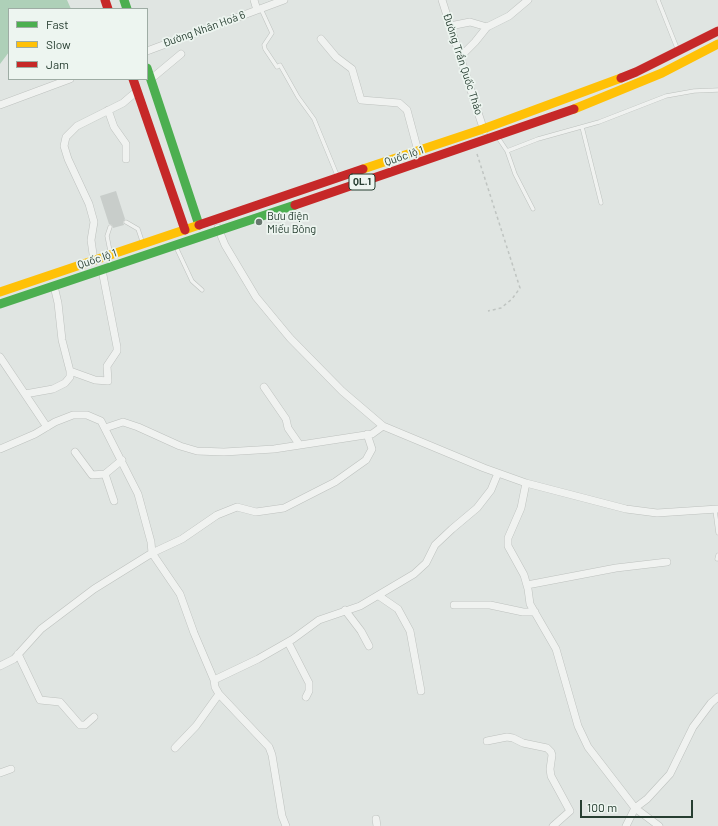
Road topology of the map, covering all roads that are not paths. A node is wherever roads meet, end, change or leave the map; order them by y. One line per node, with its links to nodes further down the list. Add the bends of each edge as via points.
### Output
1 (254, 0): 6 (street)
2 (284, 0): 6 (street, Đường Nhân Hoà 6)
3 (442, 0): 7 (street, Đường Trần Quốc Thảo)
4 (658, 0): 13 (lane)
5 (526, 1): 8 (street, via 509,16)
6 (259, 9): 12 (street, Đường Nhân Hoà 6); 31 (lane, via 272,33 264,45 265,49 277,66 280,65 298,98 314,119)
7 (450, 26): 8 (street, via 470,22); 15 (street, Đường Trần Quốc Thảo)
8 (487, 27): 15 (street)
9 (718, 31): 13 (main road, Quốc lộ 1 / QL.1)
10 (321, 39): 28 (street, via 336,57 352,69 361,100 398,103 407,110)
11 (718, 44): 26 (main road, Quốc lộ 1 / QL.1, via 628,88)
12 (148, 50)
13 (679, 51): 25 (main road, Quốc lộ 1 / QL.1, via 636,72)
14 (181, 54): 17 (street)
15 (461, 56): 25 (street, Đường Trần Quốc Thảo)
16 (148, 71): 17 (main road)
17 (151, 79): 36 (main road)
18 (67, 80): 22 (street)
19 (133, 80): 21 (main road)
20 (718, 90): 24 (lane, via 666,96)
21 (137, 91): 23 (street); 38 (main road)
22 (0, 105)
23 (108, 110): 30 (street, via 114,126 126,144); 43 (street, via 77,126 66,137 64,146 94,222 91,240)
24 (582, 127): 29 (lane); 32 (lane)
25 (484, 128): 27 (street, Đường Trần Quốc Thảo); 28 (main road, Quốc lộ 1 / QL.1)
26 (498, 136): 27 (main road, Quốc lộ 1 / QL.1); 29 (lane)
27 (487, 140): 39 (main road, Quốc lộ 1 / QL.1)
28 (418, 151): 31 (main road, Quốc lộ 1 / QL.1)
29 (507, 151): 33 (lane, via 515,174)
30 (126, 159)
31 (338, 178): 34 (main road, Quốc lộ 1 / QL.1)
32 (601, 203)
33 (533, 209)
34 (216, 219): 36 (main road, Quốc lộ 1 / QL.1); 39 (street)
35 (126, 222): 40 (lane, via 138,229)
36 (199, 225): 38 (main road, Quốc lộ 1 / QL.1)
37 (110, 227): 42 (lane, via 107,236)
38 (184, 230): 40 (main road, Quốc lộ 1 / QL.1)
39 (218, 231): 41 (main road, Quốc lộ 1 / QL.1); 54 (street, via 256,297 290,338 342,391)
40 (143, 244): 42 (main road, Quốc lộ 1 / QL.1)
41 (176, 245): 44 (main road, Quốc lộ 1 / QL.1); 47 (lane, via 192,281)
42 (111, 255): 43 (main road, Quốc lộ 1 / QL.1); 44 (lane)
43 (94, 261): 48 (main road, Quốc lộ 1 / QL.1)
44 (114, 266): 45 (main road, Quốc lộ 1 / QL.1)
45 (102, 270): 46 (main road, Quốc lộ 1 / QL.1); 51 (street, via 117,347 117,352 107,366 108,381 95,380)
46 (54, 286): 49 (main road, Quốc lộ 1 / QL.1); 51 (street, via 62,340)
47 (202, 290)
48 (0, 292)
49 (0, 304)
50 (0, 357): 53 (street)
51 (70, 371): 53 (street, via 70,377 65,383 53,389)
52 (264, 387): 58 (street, via 286,419 288,428)
53 (25, 394): 55 (street)
54 (383, 426): 57 (street, via 372,434); 62 (street)
55 (46, 427): 56 (street, via 73,416 87,415 101,421); 59 (street)
56 (105, 428): 58 (street, via 123,422 197,451 274,449); 61 (street)
57 (367, 434): 58 (street); 68 (street, via 372,449 366,460 335,482 284,508 256,512 237,507 217,515 182,539)
58 (299, 444)
59 (0, 449)
60 (75, 452): 63 (street, via 92,475)
61 (122, 460): 63 (street); 68 (street, via 138,494)
62 (498, 473): 64 (street); 71 (street, via 491,490 477,508 435,545 426,563 414,574)
63 (105, 474): 65 (street)
64 (526, 483): 66 (street, via 626,509 657,513); 70 (street, via 521,508 508,538 508,546)
65 (114, 501)
66 (717, 510): 67 (lane)
67 (718, 533)
68 (152, 553): 77 (street, via 94,589 41,629); 79 (street, via 180,594 196,640)
69 (668, 562): 70 (street, via 616,568)
70 (527, 585): 74 (street, via 530,604)
71 (379, 596): 73 (street, via 360,606); 80 (street, via 398,609 410,631)
72 (454, 605): 74 (street, via 490,605)
73 (345, 610): 75 (street, via 319,620); 76 (street)
74 (535, 612): 89 (street, via 556,649 578,726 588,747)
75 (288, 642): 79 (street); 82 (street, via 309,683)
76 (369, 646)
77 (18, 654): 78 (street); 84 (street, via 40,700 60,702 80,725 85,725)
78 (0, 666)
79 (214, 680): 81 (street)
80 (421, 691)
81 (218, 694): 86 (street, via 196,726); 90 (street, via 269,747)
82 (306, 697)
83 (718, 697): 89 (street, via 693,727 670,774)
84 (94, 717)
85 (487, 741): 91 (street, via 507,737 547,748 552,755 551,776 570,811)
86 (175, 748)
87 (11, 769): 88 (street)
88 (0, 773)
89 (635, 808): 92 (street); 93 (street)
90 (286, 826)
91 (553, 826)
92 (626, 826)
93 (659, 826)

